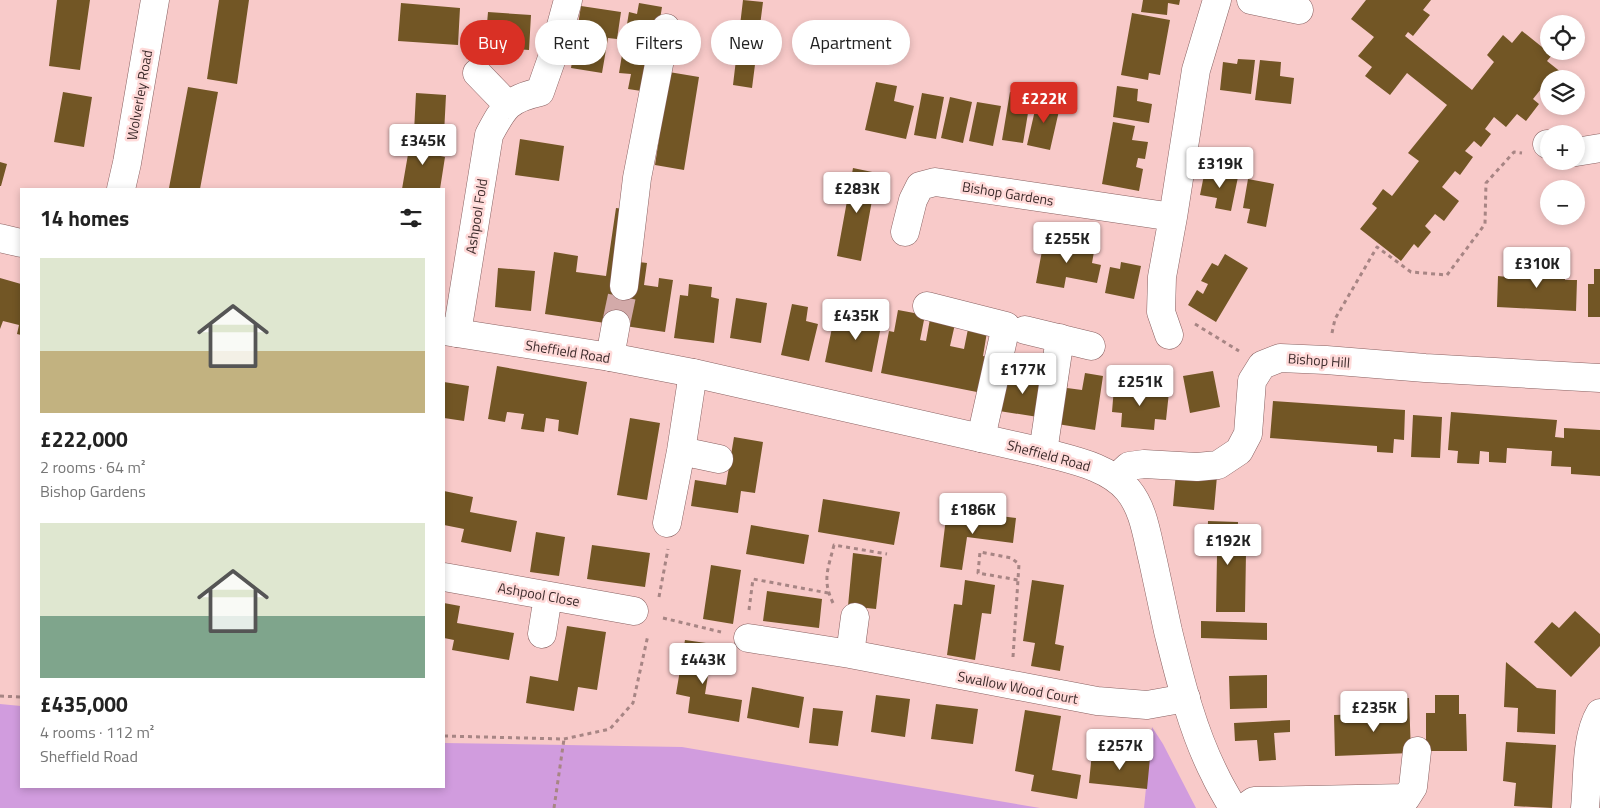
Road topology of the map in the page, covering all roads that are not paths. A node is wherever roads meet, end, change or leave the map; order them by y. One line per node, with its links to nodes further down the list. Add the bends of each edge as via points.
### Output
1 (155, 0): 11 (street, Wolverley Road)
2 (568, 0): 8 (street, via 540,92 521,96)
3 (1217, 0): 12 (street, via 1196,70)
4 (1251, 0): 5 (street)
5 (1299, 10)
6 (659, 65): 16 (street, via 637,178)
7 (477, 73): 8 (street)
8 (508, 105): 20 (street, Ashpool Fold, via 489,135)
9 (1600, 148): 10 (street)
10 (1585, 151)
11 (121, 188)
12 (1173, 217): 13 (street, Bishop Gardens, via 935,182 920,186); 21 (street, via 1162,278 1161,312)
13 (905, 232)
14 (0, 238): 15 (street)
15 (20, 243)
16 (624, 286)
17 (928, 306): 27 (street, via 1006,326)
18 (616, 324): 24 (street)
19 (1025, 330): 22 (street)
20 (450, 332): 24 (street, Sheffield Road)
21 (1169, 336)
22 (1060, 338): 23 (street); 29 (street)
23 (1091, 346)
24 (610, 357): 25 (street, Sheffield Road)
25 (693, 373): 27 (street, Sheffield Road); 28 (street)
26 (1600, 378): 31 (street, Bishop Hill, via 1280,358 1262,365 1252,381 1248,434 1239,451 1218,465 1144,464 1129,466)
27 (981, 438): 29 (street, Sheffield Road)
28 (681, 451): 30 (street); 32 (street)
29 (1043, 452): 31 (street, Sheffield Road)
30 (719, 460)
31 (1116, 478): 40 (street, Sheffield Road, via 1129,490 1146,529)
32 (668, 533)
33 (445, 577): 34 (street, Ashpool Close)
34 (548, 596): 36 (street, Ashpool Close); 38 (street)
35 (845, 612): 39 (street)
36 (648, 621)
37 (741, 628): 39 (street, Swallow Wood Court)
38 (542, 634)
39 (850, 654): 40 (street, Swallow Wood Court, via 1097,702 1148,705)
40 (1186, 698): 43 (street, Sheffield Road, via 1214,775)
41 (1600, 713): 45 (street, via 1590,742)
42 (1417, 751): 44 (street, via 1413,786 1406,798 1254,801)
43 (1233, 808)
44 (1244, 808)
45 (1585, 808)

